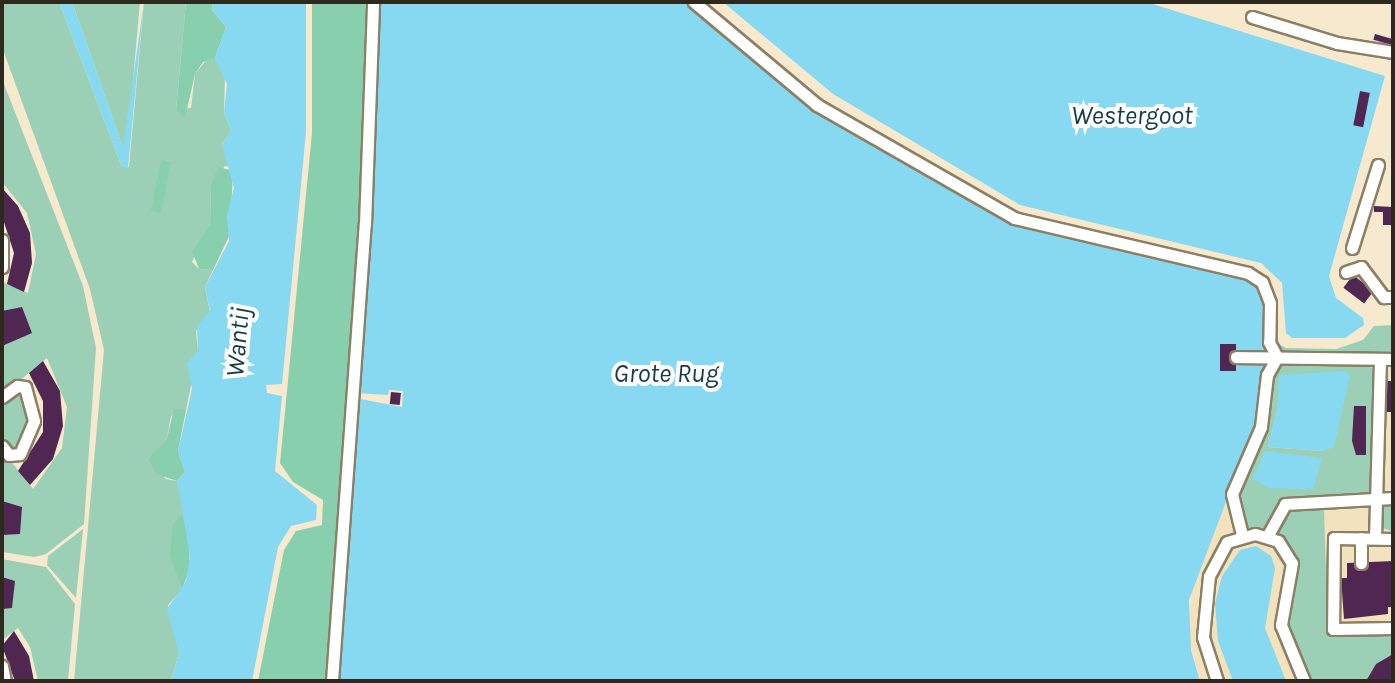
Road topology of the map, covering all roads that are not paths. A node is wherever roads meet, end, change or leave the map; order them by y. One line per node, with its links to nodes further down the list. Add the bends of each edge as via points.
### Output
1 (373, 2): 27 (street, via 365,224)
2 (694, 2): 12 (street, via 817,105 1014,218 1253,276 1268,292 1269,342)
3 (1252, 17): 4 (street, via 1337,43)
4 (1393, 52)
5 (1378, 165): 7 (street)
6 (2, 240): 8 (street)
7 (1352, 248)
8 (2, 267)
9 (1346, 272): 10 (street, via 1361,267 1384,297)
10 (1393, 297)
11 (1236, 357): 12 (street)
12 (1277, 357): 13 (street); 18 (street, via 1267,375 1261,427 1232,494)
13 (1387, 359): 16 (street)
14 (2, 397): 15 (street, via 17,386 25,387 34,421 20,454 9,455)
15 (2, 446)
16 (1377, 498): 17 (street); 19 (street, via 1369,503 1285,504); 21 (street)
17 (1393, 498)
18 (1242, 535): 19 (street); 28 (street, via 1227,542 1217,558 1202,605 1203,637)
19 (1268, 535): 29 (street, via 1292,563 1281,625)
20 (1361, 538): 21 (street); 23 (street); 24 (street, via 1334,538 1333,629)
21 (1375, 538): 22 (street)
22 (1393, 539)
23 (1361, 563)
24 (1393, 628)
25 (2, 666): 26 (street)
26 (5, 681)
27 (332, 681)
28 (1217, 681)
29 (1304, 681)

